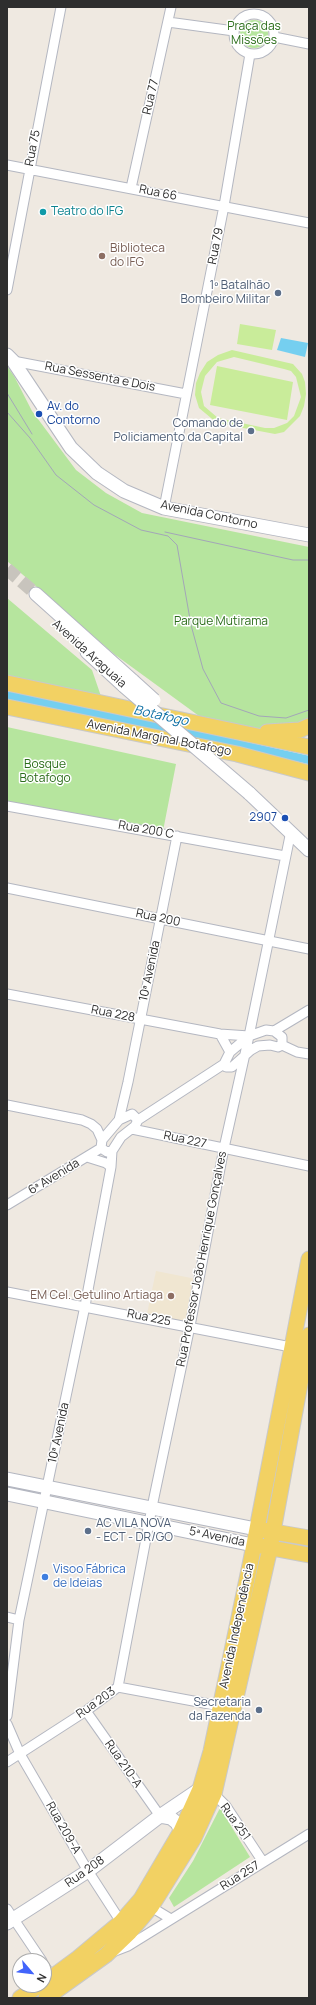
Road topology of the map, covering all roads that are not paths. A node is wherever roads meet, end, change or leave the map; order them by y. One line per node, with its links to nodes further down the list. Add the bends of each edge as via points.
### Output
1 (61, 7): 10 (street, Rua 75)
2 (171, 7): 4 (street, Rua 77)
3 (258, 11): 5 (street, via 240,20); 6 (street, via 272,25)
4 (168, 22): 5 (street); 11 (street, Rua 77)
5 (234, 31): 8 (street, via 239,48)
6 (274, 37): 7 (street); 8 (street, via 263,52)
7 (309, 44)
8 (250, 54): 12 (street, Rua 79)
9 (7, 165): 10 (street, Rua 66)
10 (29, 168): 11 (street, Rua 66); 14 (street, Rua 75)
11 (131, 188): 12 (street, Rua 66)
12 (224, 206): 13 (street, Rua 66); 16 (street, Rua 79)
13 (309, 223)
14 (7, 290)
15 (10, 358): 16 (street, Rua Sessenta e Dois); 17 (main road, Avenida Contorno, via 71,448 86,464 124,491)
16 (186, 394): 17 (street, Rua 79)
17 (164, 508): 18 (main road, Avenida Contorno)
18 (309, 535)
19 (33, 597): 26 (main road, Avenida Araguaia, bridge)
20 (7, 683): 23 (main road, Avenida Marginal Botafogo)
21 (7, 707): 25 (main road, Avenida Marginal Botafogo, via 237,754)
22 (309, 726): 23 (main road, via 300,730)
23 (250, 733): 24 (main road, Avenida Marginal Botafogo)
24 (309, 747)
25 (309, 773)
26 (252, 790): 28 (main road, Avenida Araguaia); 30 (main road, Avenida Araguaia)
27 (7, 806): 29 (street, Rua 200 C)
28 (291, 831): 31 (main road, Avenida Araguaia); 32 (street, Rua Professor João Henrique Gonçalves)
29 (177, 836): 32 (street, Rua 200 C); 34 (street, 10ª Avenida)
30 (309, 842)
31 (309, 850)
32 (285, 856): 35 (street, Rua Professor João Henrique Gonçalves)
33 (7, 888): 34 (street, Rua 200)
34 (161, 918): 35 (street, Rua 200); 39 (street, 10ª Avenida)
35 (269, 941): 36 (street, Rua 200); 42 (street, Rua Professor João Henrique Gonçalves)
36 (309, 949)
37 (7, 994): 39 (street, Rua 228)
38 (309, 1010): 40 (street)
39 (140, 1020): 41 (street, Rua 228); 48 (street, 10ª Avenida)
40 (274, 1031): 42 (street, via 266,1030); 43 (street, via 282,1037)
41 (220, 1034): 42 (street, Rua 228); 44 (street)
42 (249, 1036): 44 (street); 46 (street, Rua Professor João Henrique Gonçalves)
43 (282, 1045): 45 (street); 46 (street, 6ª Avenida, via 258,1046)
44 (230, 1052): 47 (street)
45 (309, 1054)
46 (244, 1057): 47 (street, 6ª Avenida, via 232,1067 226,1067); 54 (street, Rua Professor João Henrique Gonçalves)
47 (224, 1064): 50 (street, 6ª Avenida)
48 (128, 1082): 50 (street, 10ª Avenida, via 129,1103); 51 (street, 10ª Avenida)
49 (7, 1105): 53 (street, via 82,1120 97,1129)
50 (135, 1117): 51 (street, 6ª Avenida); 52 (street, 6ª Avenida)
51 (119, 1120): 53 (street, 6ª Avenida)
52 (132, 1129): 54 (street, Rua 227); 55 (street, 6ª Avenida, via 121,1137)
53 (101, 1144): 55 (street, via 107,1152); 56 (street, 6ª Avenida)
54 (224, 1148): 57 (street, Rua 227); 63 (street, Rua Professor João Henrique Gonçalves)
55 (112, 1151): 58 (street, 10ª Avenida)
56 (87, 1157): 58 (street); 59 (street, 6ª Avenida)
57 (309, 1166)
58 (111, 1167): 62 (street, 10ª Avenida)
59 (7, 1205)
60 (309, 1259): 65 (main road, Avenida Independência)
61 (7, 1292): 62 (street, Rua 225)
62 (85, 1306): 63 (street, Rua 225); 68 (street, 10ª Avenida)
63 (190, 1326): 65 (street, Rua 225); 71 (street, Rua Professor João Henrique Gonçalves)
64 (309, 1335): 66 (main road, Avenida Independência)
65 (291, 1347): 73 (main road, Avenida Independência)
66 (307, 1356): 74 (main road, Avenida Independência)
67 (7, 1479): 68 (main road, 5ª Avenida)
68 (47, 1486): 70 (street, 10ª Avenida); 71 (main road, 5ª Avenida)
69 (7, 1494): 70 (main road, 5ª Avenida)
70 (45, 1501): 72 (main road, 5ª Avenida); 80 (street, 10ª Avenida)
71 (152, 1508): 72 (street, Rua Professor João Henrique Gonçalves); 73 (main road, 5ª Avenida)
72 (149, 1524): 76 (main road, 5ª Avenida); 81 (street, Rua Professor João Henrique Gonçalves)
73 (256, 1528): 74 (main road, 5ª Avenida); 76 (main road, Avenida Independência)
74 (273, 1532): 75 (main road, 5ª Avenida); 77 (main road, Avenida Independência)
75 (309, 1538)
76 (253, 1545): 77 (main road, 5ª Avenida); 82 (main road, Avenida Independência)
77 (270, 1548): 78 (main road, 5ª Avenida); 88 (main road, Avenida Independência)
78 (309, 1555)
79 (7, 1617): 80 (street)
80 (19, 1620): 84 (street, 10ª Avenida)
81 (118, 1687): 82 (street, Rua 203); 83 (street, Rua 203)
82 (220, 1706): 88 (main road, Avenida Independência, via 211,1751)
83 (86, 1711): 86 (street, Rua 203); 89 (street, Rua 210-A)
84 (7, 1716)
85 (7, 1724): 86 (street)
86 (20, 1754): 87 (street, Rua 203); 93 (street, Rua 209-A)
87 (7, 1762)
88 (207, 1792): 89 (main road, Rua 208); 90 (main road, Avenida Independência); 92 (street, Rua 251, via 226,1806); 94 (main road, Avenida Independência, via 194,1838)
89 (160, 1816): 90 (main road, via 171,1818); 93 (main road, Rua 208)
90 (181, 1831): 97 (main road, Avenida Independência, via 141,1899)
91 (309, 1834): 92 (street, Rua 257)
92 (263, 1862): 96 (street, Rua 257)
93 (88, 1871): 95 (main road, Rua 208); 97 (street, Rua 209-A)
94 (151, 1907): 96 (street); 99 (main road, Avenida Independência)
95 (9, 1917): 98 (street)
96 (171, 1919): 99 (street, Rua 257, via 128,1946)
97 (121, 1922): 100 (main road, Avenida Independência)
98 (36, 1953)
99 (106, 1955): 100 (main road, Avenida Independência)
100 (82, 1964): 101 (main road, Avenida Independência)
101 (52, 1981)
102 (30, 1993): 103 (main road, Avenida Independência)
103 (20, 1998)

